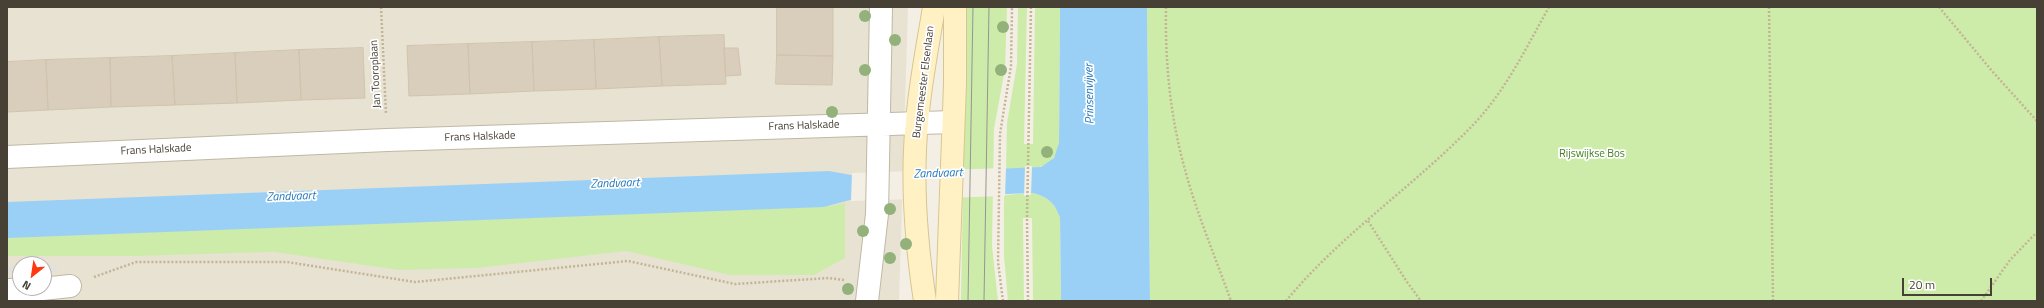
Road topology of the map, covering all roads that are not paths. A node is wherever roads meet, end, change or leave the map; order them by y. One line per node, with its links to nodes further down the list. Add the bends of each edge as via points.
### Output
1 (881, 7): 6 (street)
2 (934, 7): 5 (main road, Burgemeester Elsenlaan)
3 (956, 7): 4 (main road)
4 (953, 122): 5 (street, Frans Halskade); 12 (main road)
5 (917, 123): 6 (street, Frans Halskade); 11 (main road, Burgemeester Elsenlaan, via 915,199)
6 (879, 124): 7 (street, Frans Halskade, via 387,140); 10 (street, via 875,240)
7 (7, 157)
8 (70, 286): 9 (street)
9 (52, 290)
10 (867, 292)
11 (925, 301)
12 (947, 301)

